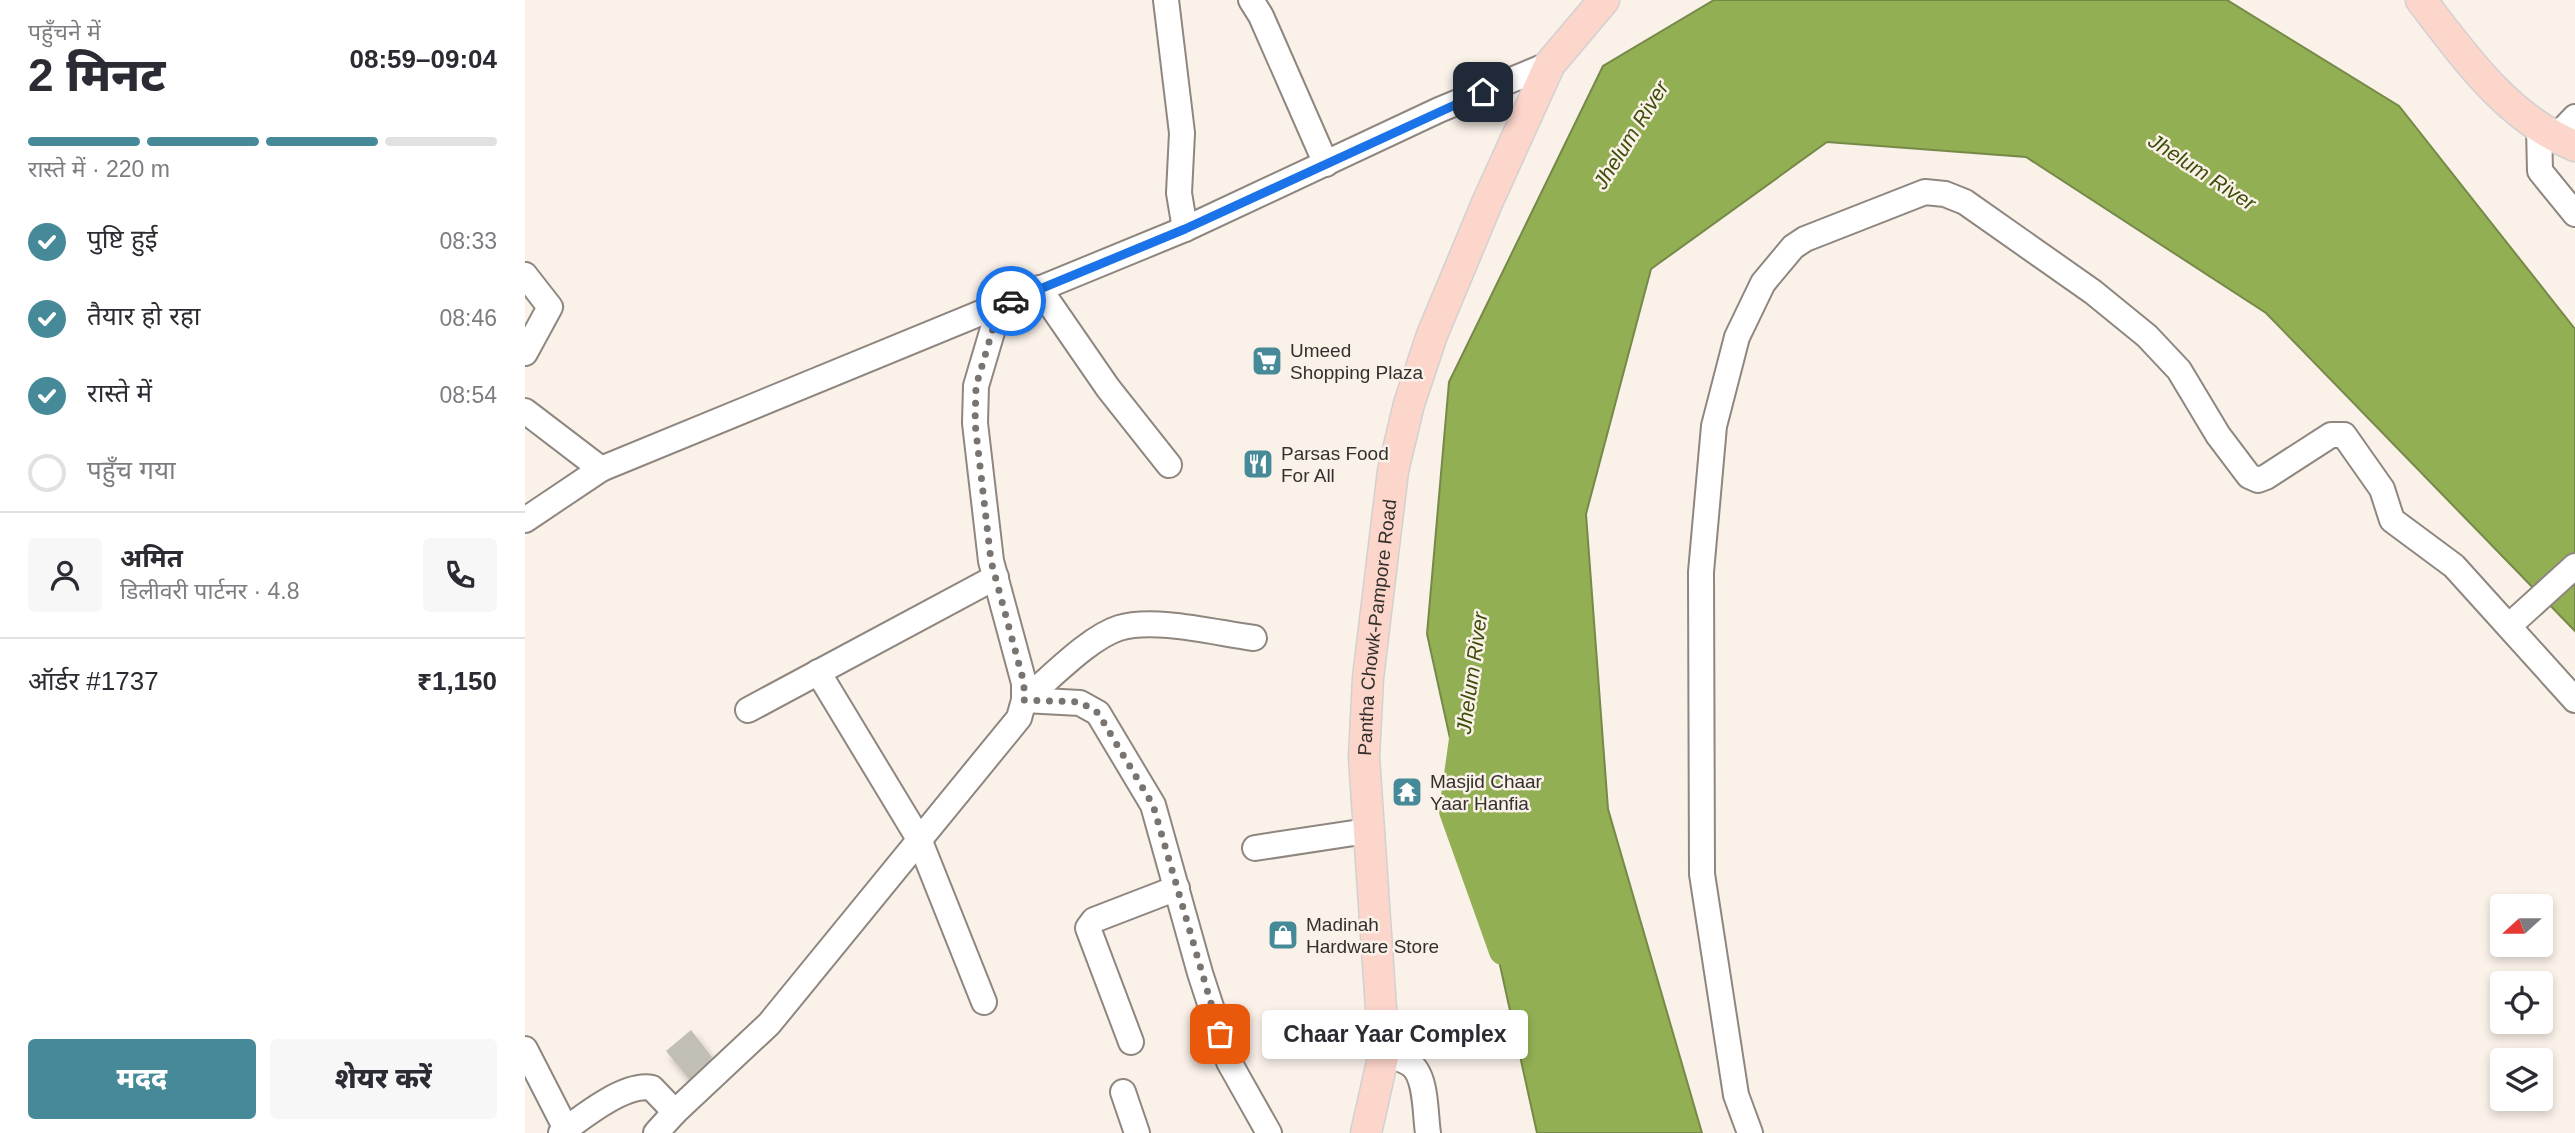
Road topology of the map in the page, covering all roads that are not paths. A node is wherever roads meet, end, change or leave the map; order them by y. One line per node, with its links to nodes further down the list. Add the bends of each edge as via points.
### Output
1 (1167, 0): 9 (street, via 1182,132 1179,193)
2 (1251, 0): 7 (street)
3 (2421, 0): 6 (main road, via 2500,96)
4 (1602, 1): 5 (main road, Pantha Chowk-Pampore Road)
5 (1550, 64): 7 (street); 26 (main road, Pantha Chowk-Pampore Road, via 1437,323 1409,404 1393,471 1368,678)
6 (2561, 132): 8 (street, via 2540,171)
7 (1326, 164): 9 (street)
8 (2575, 214)
9 (1185, 229): 11 (street)
10 (525, 275): 13 (street, via 550,307)
11 (1039, 288): 12 (street); 15 (street)
12 (1000, 305): 16 (street); 19 (street, via 974,405)
13 (525, 353)
14 (525, 411): 16 (street)
15 (1169, 465)
16 (601, 469): 17 (street)
17 (525, 520)
18 (2575, 566): 20 (street)
19 (996, 577): 22 (street); 23 (street, via 1024,683)
20 (2510, 625): 24 (street); 42 (street, via 2454,566 2392,520 2382,489 2344,435 2331,435 2266,477 2249,476 2167,355 2093,292 1965,201 1926,192 1793,247 1763,283 1737,337 1714,426 1701,572 1702,874 1736,1095)
21 (1254, 638): 23 (street, via 1140,624 1119,628 1101,637)
22 (818, 672): 25 (street); 27 (street)
23 (1024, 700): 27 (street, via 1019,718); 29 (street, via 1080,702 1098,713 1153,805)
24 (2575, 700)
25 (748, 710)
26 (1367, 831): 28 (street); 33 (main road, Pantha Chowk-Pampore Road)
27 (919, 839): 30 (street); 35 (street, via 769,1024)
28 (1255, 848)
29 (1177, 888): 31 (street, via 1094,920 1088,928); 39 (street, via 1229,1062)
30 (984, 1002)
31 (1131, 1042)
32 (525, 1049): 36 (street)
33 (1384, 1053): 40 (main road, Pantha Chowk-Pampore Road); 41 (street, via 1416,1070)
34 (1123, 1092): 38 (street)
35 (675, 1112): 36 (street, via 652,1088 634,1087); 37 (street)
36 (563, 1131)
37 (656, 1133)
38 (1137, 1133)
39 (1269, 1133)
40 (1366, 1133)
41 (1428, 1133)
42 (1750, 1133)

